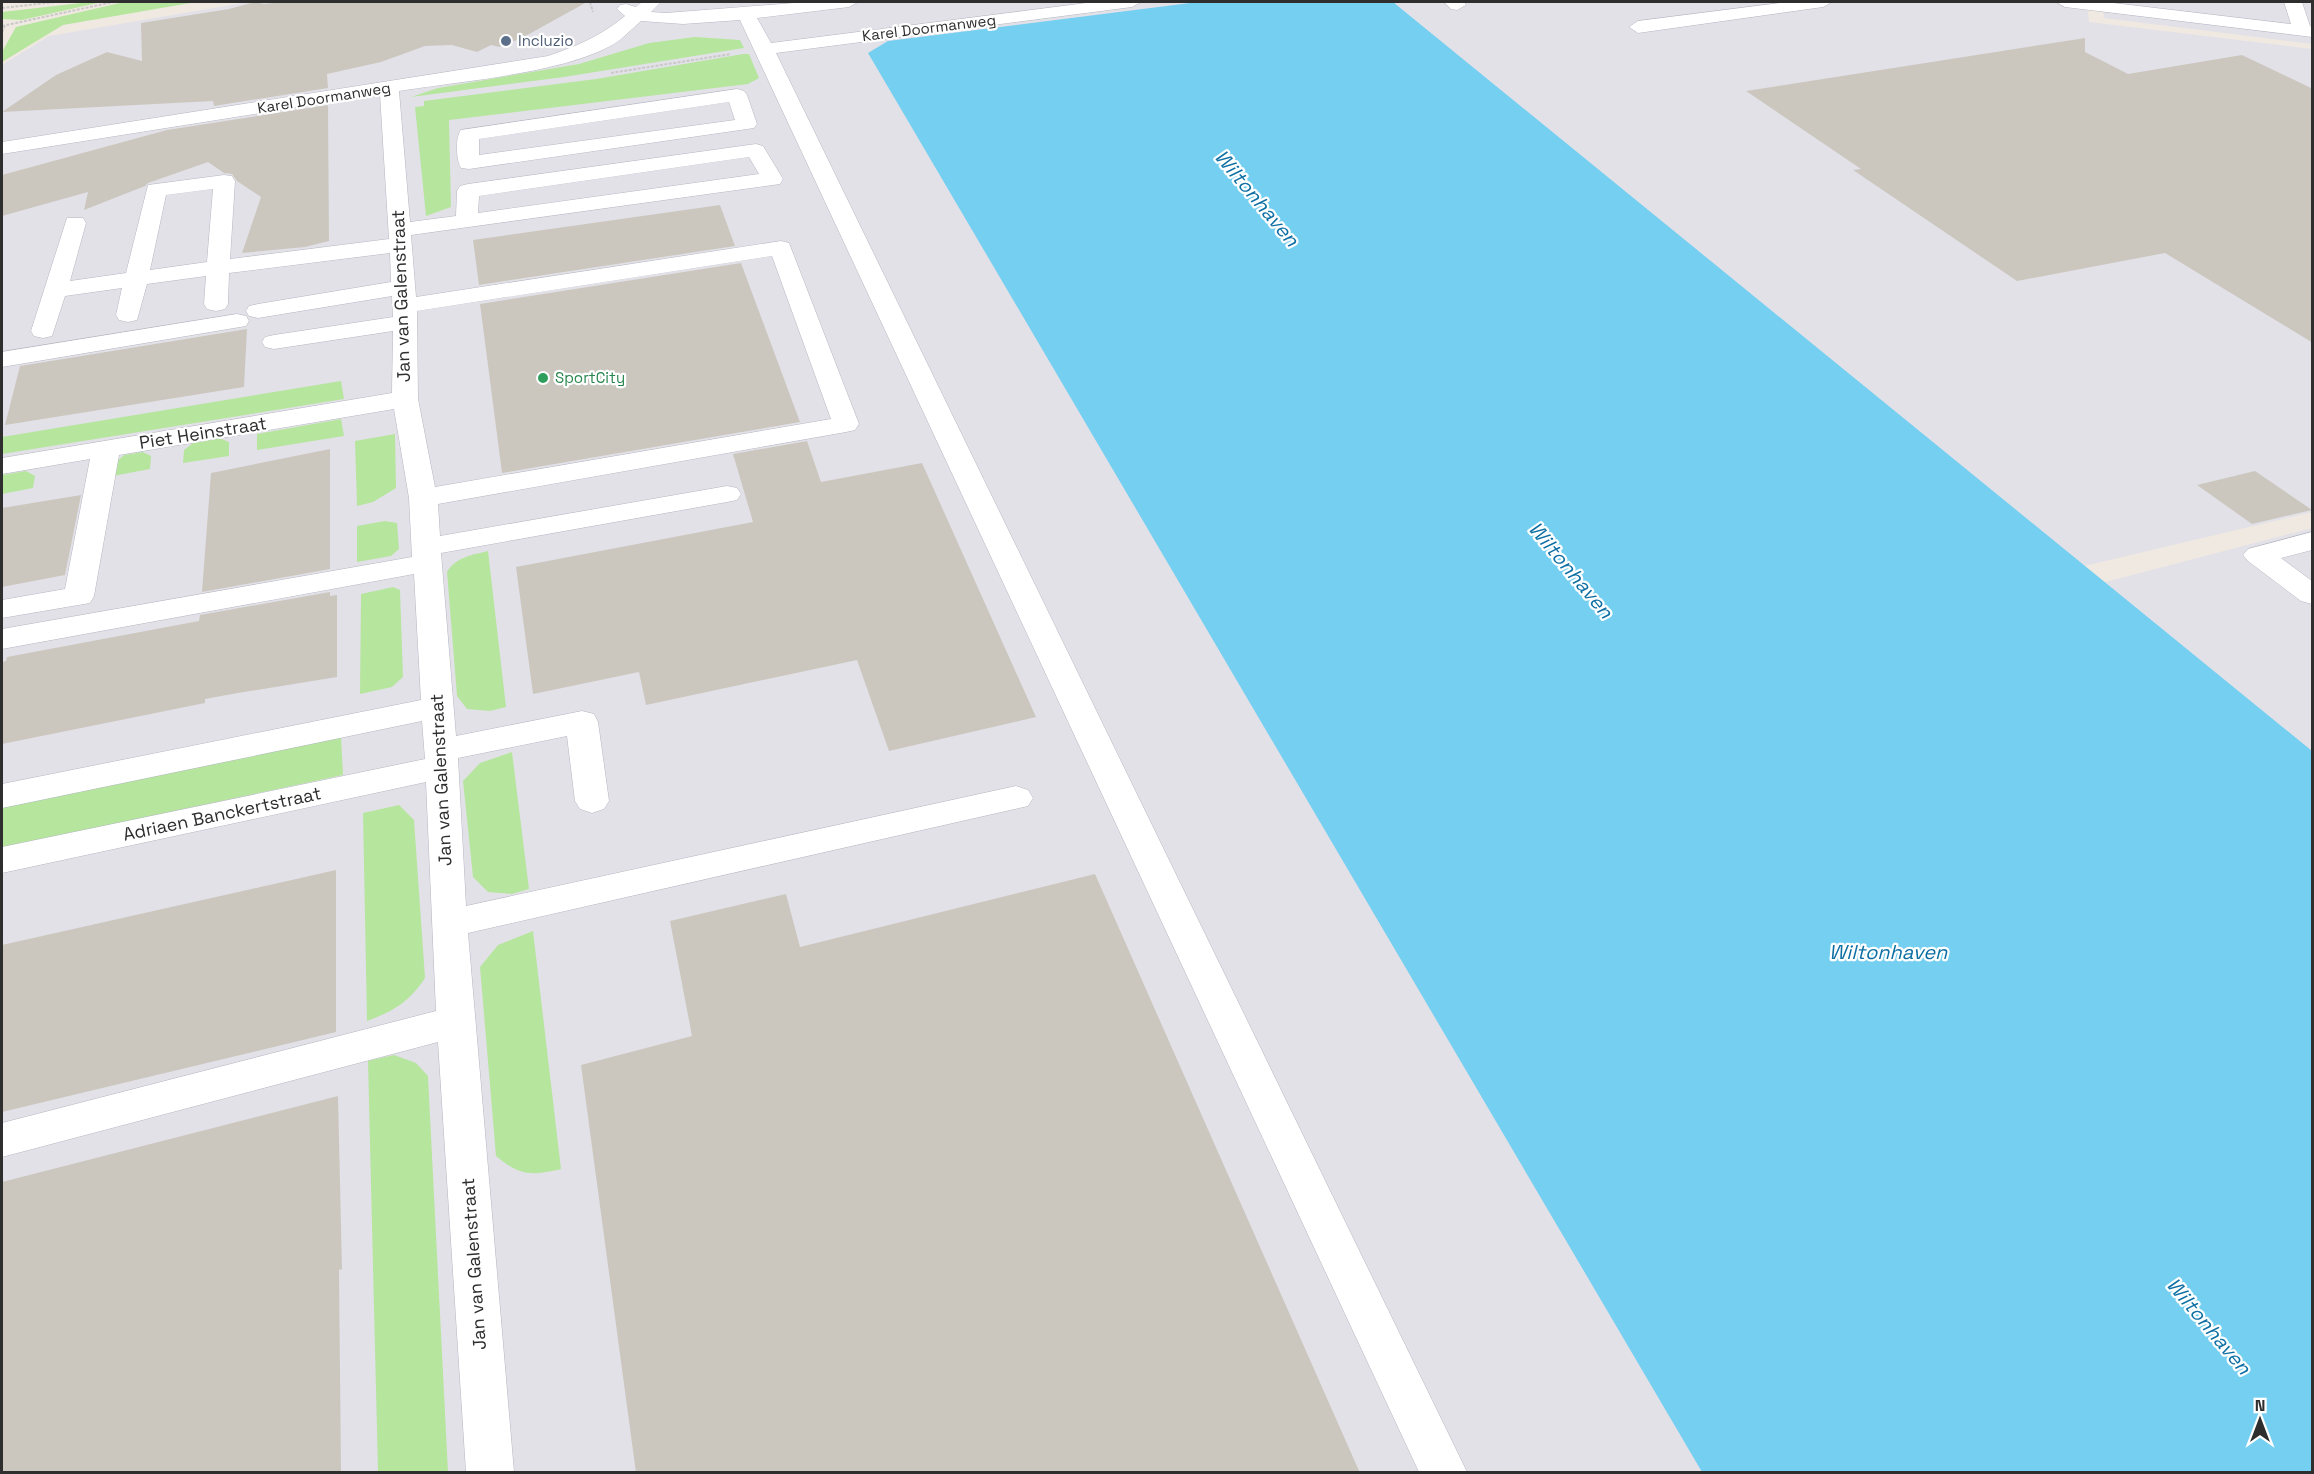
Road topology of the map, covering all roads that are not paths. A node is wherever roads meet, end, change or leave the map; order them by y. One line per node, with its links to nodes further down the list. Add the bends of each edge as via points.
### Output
1 (652, 2): 8 (street, Karel Doormanweg)
2 (849, 2): 9 (street)
3 (1132, 2): 12 (street, Karel Doormanweg)
4 (1823, 2): 10 (street)
5 (2065, 2): 11 (street)
6 (2137, 2): 11 (street)
7 (2293, 2): 11 (street)
8 (625, 5): 9 (street, via 670,18); 13 (street, Karel Doormanweg, via 613,36 590,48 551,61)
9 (746, 14): 12 (street)
10 (1638, 27)
11 (2305, 28)
12 (765, 49): 48 (street)
13 (389, 88): 15 (street, Karel Doormanweg); 18 (street, Jan van Galenstraat)
14 (737, 95): 14 (street, via 468,134 469,163 747,124)
15 (2, 148)
16 (467, 221): 16 (street, via 537,211 772,179 756,150 468,191); 18 (street)
17 (75, 223): 21 (street)
18 (400, 238): 19 (street); 23 (street, Jan van Galenstraat)
19 (218, 267): 20 (street); 20 (street, via 224,181 156,190); 22 (street)
20 (137, 279): 21 (street); 24 (street)
21 (56, 290): 25 (street)
22 (216, 304)
23 (404, 305): 26 (street); 27 (street, via 248,316); 28 (street, Jan van Galenstraat); 32 (street, via 781,248 846,424)
24 (128, 315)
25 (43, 331)
26 (274, 342)
27 (2, 360)
28 (405, 399): 29 (street, Piet Heinstraat); 32 (street, Jan van Galenstraat)
29 (106, 449): 30 (street, Piet Heinstraat); 36 (street, via 79,596)
30 (2, 466)
31 (727, 494): 34 (street)
32 (423, 498): 34 (street, Jan van Galenstraat)
33 (2313, 541): 35 (street, via 2258,555)
34 (426, 555): 37 (street); 38 (street, Jan van Galenstraat)
35 (2313, 595)
36 (2, 609)
37 (2, 639)
38 (437, 707): 39 (street, Jan van Galenstraat); 40 (street)
39 (441, 759): 42 (street, Adriaen Banckertstraat, via 582,722); 43 (street, Adriaen Banckertstraat); 44 (street, Jan van Galenstraat)
40 (2, 796)
41 (1016, 798): 44 (street)
42 (592, 801)
43 (2, 860)
44 (449, 924): 45 (street, Jan van Galenstraat)
45 (458, 1021): 46 (street); 47 (street, Jan van Galenstraat)
46 (2, 1140)
47 (490, 1473)
48 (1443, 1473)

